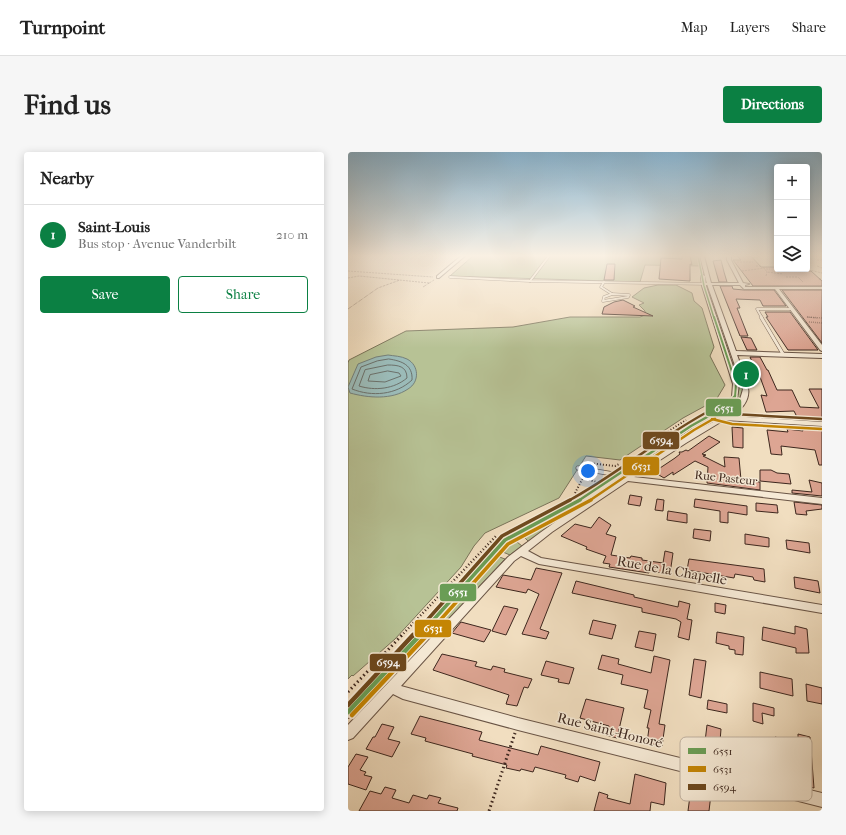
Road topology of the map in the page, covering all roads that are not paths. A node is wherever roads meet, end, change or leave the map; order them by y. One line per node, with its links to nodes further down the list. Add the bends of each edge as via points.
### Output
1 (601, 287): 7 (lane)
2 (704, 287): 10 (street)
3 (708, 287): 11 (street)
4 (744, 287): 5 (street)
5 (776, 288): 6 (street); 8 (street)
6 (822, 288)
7 (612, 294): 7 (lane, via 623,294 629,294 628,297 603,301 604,297)
8 (792, 309): 9 (street); 12 (lane, via 757,309)
9 (822, 348)
10 (726, 353): 11 (lane); 14 (street, via 736,384 736,394 730,404)
11 (734, 353): 12 (street); 15 (street, via 746,392 740,406)
12 (783, 354): 13 (street)
13 (822, 356)
14 (713, 414): 15 (lane); 18 (street, via 691,426)
15 (724, 418): 16 (street); 18 (street)
16 (822, 424)
17 (578, 468): 18 (lane)
18 (623, 477): 19 (street, Rue Pasteur); 20 (street); 22 (street, via 505,540)
19 (822, 501)
20 (520, 552): 21 (street, Rue de la Chapelle, via 539,561); 23 (street)
21 (822, 609)
22 (378, 680): 23 (lane); 24 (street)
23 (391, 687): 25 (street); 26 (street, Rue Saint-Honoré, via 403,693 518,724)
24 (348, 712)
25 (348, 734)
26 (680, 764)
27 (812, 798): 28 (street, Rue Saint-Honoré)
28 (822, 800)

